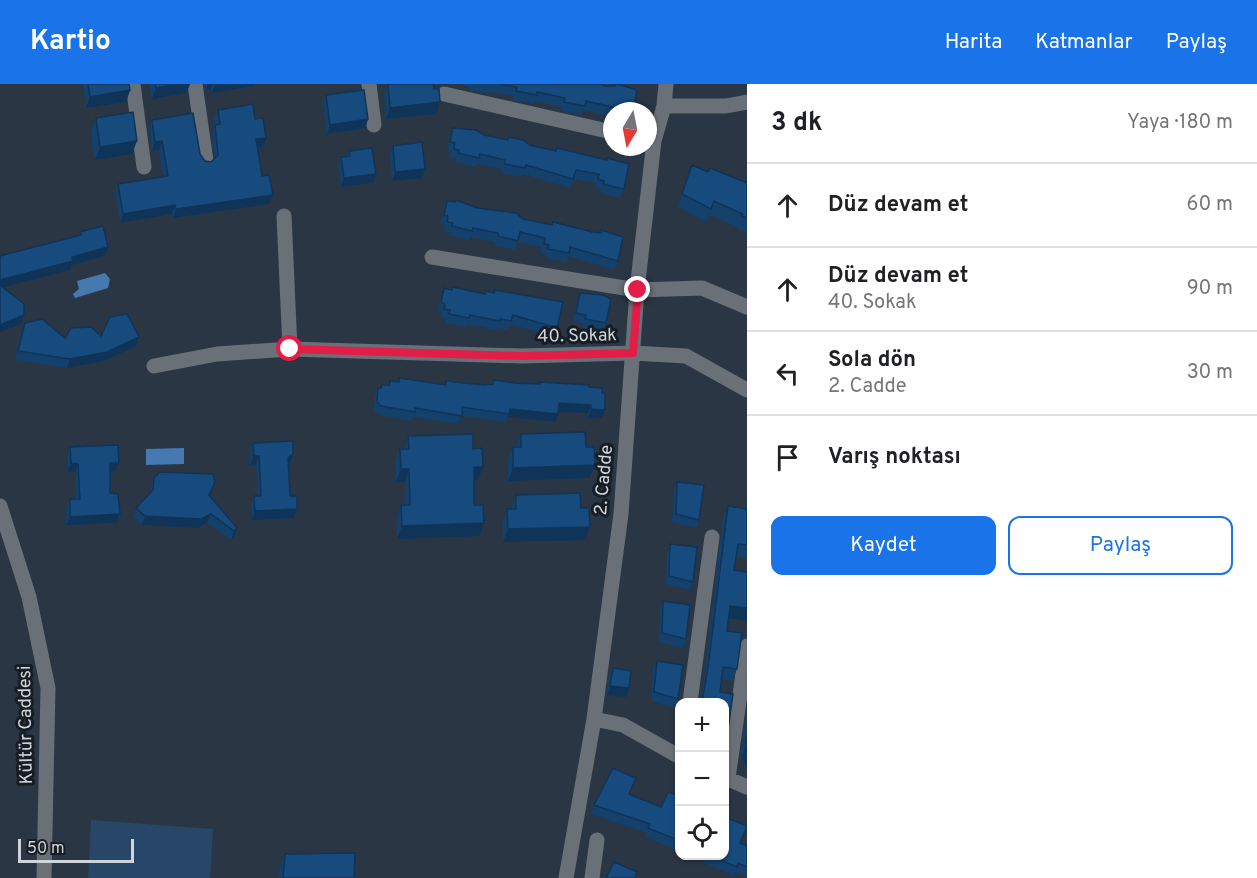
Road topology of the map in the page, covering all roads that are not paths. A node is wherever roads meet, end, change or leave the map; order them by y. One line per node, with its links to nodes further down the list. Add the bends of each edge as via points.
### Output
1 (133, 84): 13 (street)
2 (195, 84): 12 (street)
3 (369, 84): 9 (street)
4 (666, 84): 7 (street, 2. Cadde)
5 (444, 94): 10 (street)
6 (747, 102): 7 (street)
7 (664, 106): 8 (street, 2. Cadde)
8 (657, 124)
9 (374, 125)
10 (603, 130)
11 (650, 156): 16 (street, 2. Cadde)
12 (206, 161)
13 (144, 167)
14 (284, 216): 18 (street)
15 (432, 257): 16 (street)
16 (638, 290): 17 (street, via 702,288); 19 (street, 2. Cadde)
17 (747, 307)
18 (290, 349): 19 (street, 40. Sokak, via 522,356); 20 (street, 40. Sokak, via 217,354)
19 (633, 353): 21 (street, 40. Sokak, via 686,356); 26 (street, 2. Cadde, via 621,514)
20 (154, 366)
21 (747, 390)
22 (0, 506): 32 (street, Kültür Caddesi, via 29,597 48,688)
23 (711, 537): 25 (street)
24 (747, 646): 28 (street)
25 (691, 698)
26 (594, 719): 27 (street, via 623,725); 33 (street, 2. Cadde)
27 (675, 753)
28 (729, 759)
29 (729, 779): 30 (street)
30 (747, 787)
31 (597, 840): 34 (street)
32 (44, 878)
33 (566, 878)
34 (592, 878)

